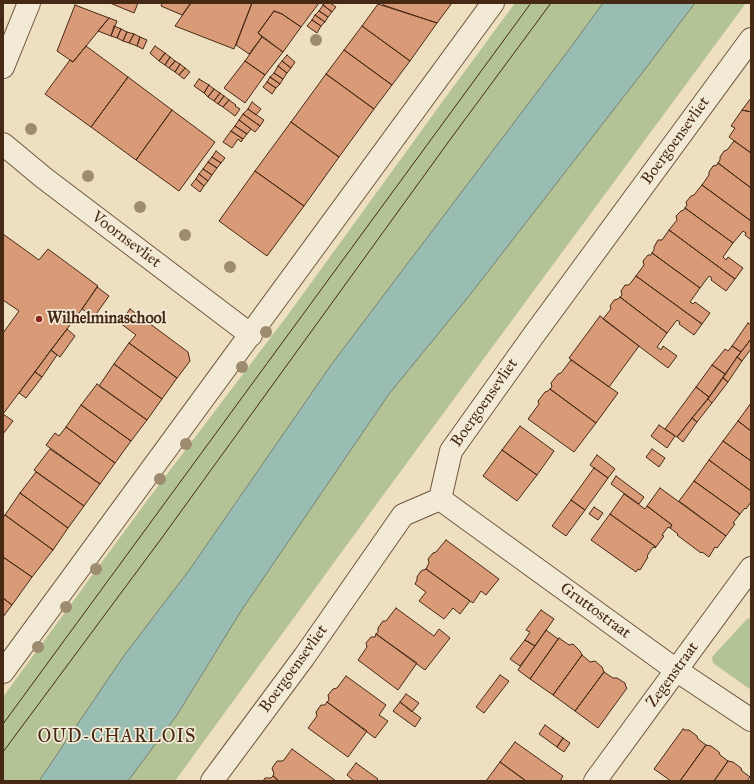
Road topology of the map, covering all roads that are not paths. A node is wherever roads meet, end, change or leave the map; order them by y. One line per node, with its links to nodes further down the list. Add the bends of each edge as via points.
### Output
1 (29, 3): 4 (street)
2 (493, 3): 6 (street)
3 (751, 39): 7 (street, Boergoensevliet, via 451,451)
4 (3, 67)
5 (3, 144): 6 (street, Voornsevliet)
6 (251, 335): 10 (street)
7 (440, 499): 9 (street, Gruttostraat); 12 (street, Boergoensevliet, via 403,515 304,657)
8 (751, 568): 9 (street, Zegenstraat)
9 (676, 670): 11 (street, Gruttostraat); 13 (street, Zegenstraat)
10 (3, 672)
11 (751, 720)
12 (212, 781)
13 (595, 781)

